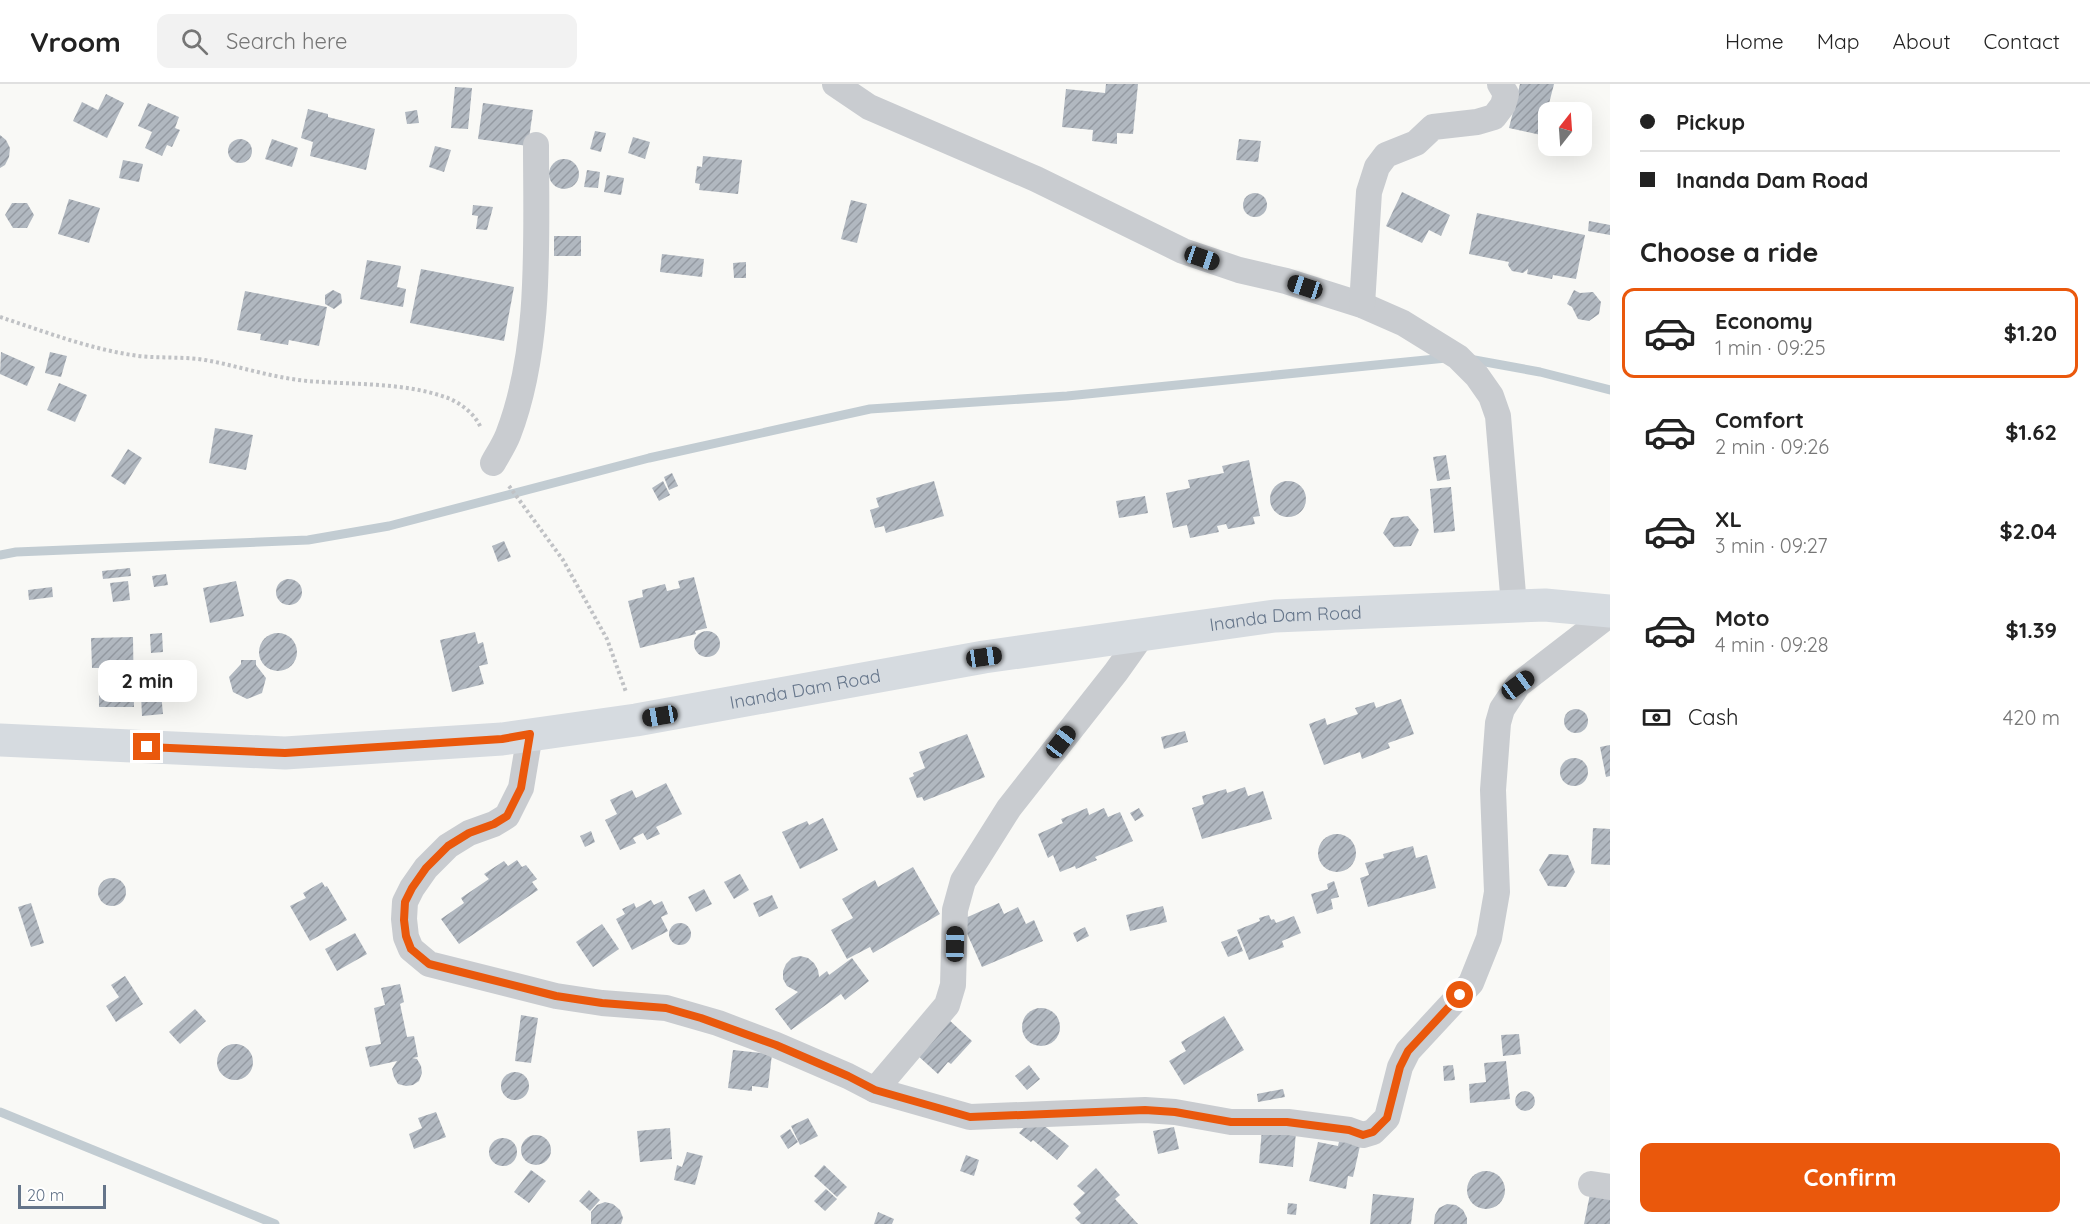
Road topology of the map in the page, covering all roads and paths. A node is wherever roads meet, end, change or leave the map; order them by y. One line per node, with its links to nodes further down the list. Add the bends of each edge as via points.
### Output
1 (835, 84): 4 (street, via 869,107 1036,180 1184,251)
2 (1500, 84): 4 (street, via 1506,94 1494,117 1433,127 1416,143 1386,155 1377,167 1369,192)
3 (536, 146): 6 (street, via 536,249 530,351 508,436)
4 (1362, 305): 7 (street, via 1403,323 1458,357 1491,396 1498,416)
5 (0, 317): 6 (path, via 132,355 202,360 306,381 395,387 449,399 477,420)
6 (493, 463): 10 (path, via 563,560 607,639)
7 (1514, 606): 8 (street, Inanda Dam Road); 9 (street, Inanda Dam Road, via 1275,616)
8 (1610, 612): 13 (street, via 1518,685 1502,709 1493,790 1497,892 1489,938 1471,983 1408,1051 1387,1118 1373,1132 1363,1135 1287,1122 1231,1122 1145,1110 970,1117)
9 (1143, 634): 10 (street, Inanda Dam Road, via 984,657); 13 (street, via 1009,808 963,881 956,910 953,985 947,1005)
10 (636, 720): 11 (street, Inanda Dam Road)
11 (530, 734): 12 (street, Inanda Dam Road, via 285,753); 13 (street, via 521,788 507,816 448,846 412,888 405,902 404,920 411,949 429,964 556,996 666,1008 718,1023)
12 (0, 740)
13 (875, 1090)

